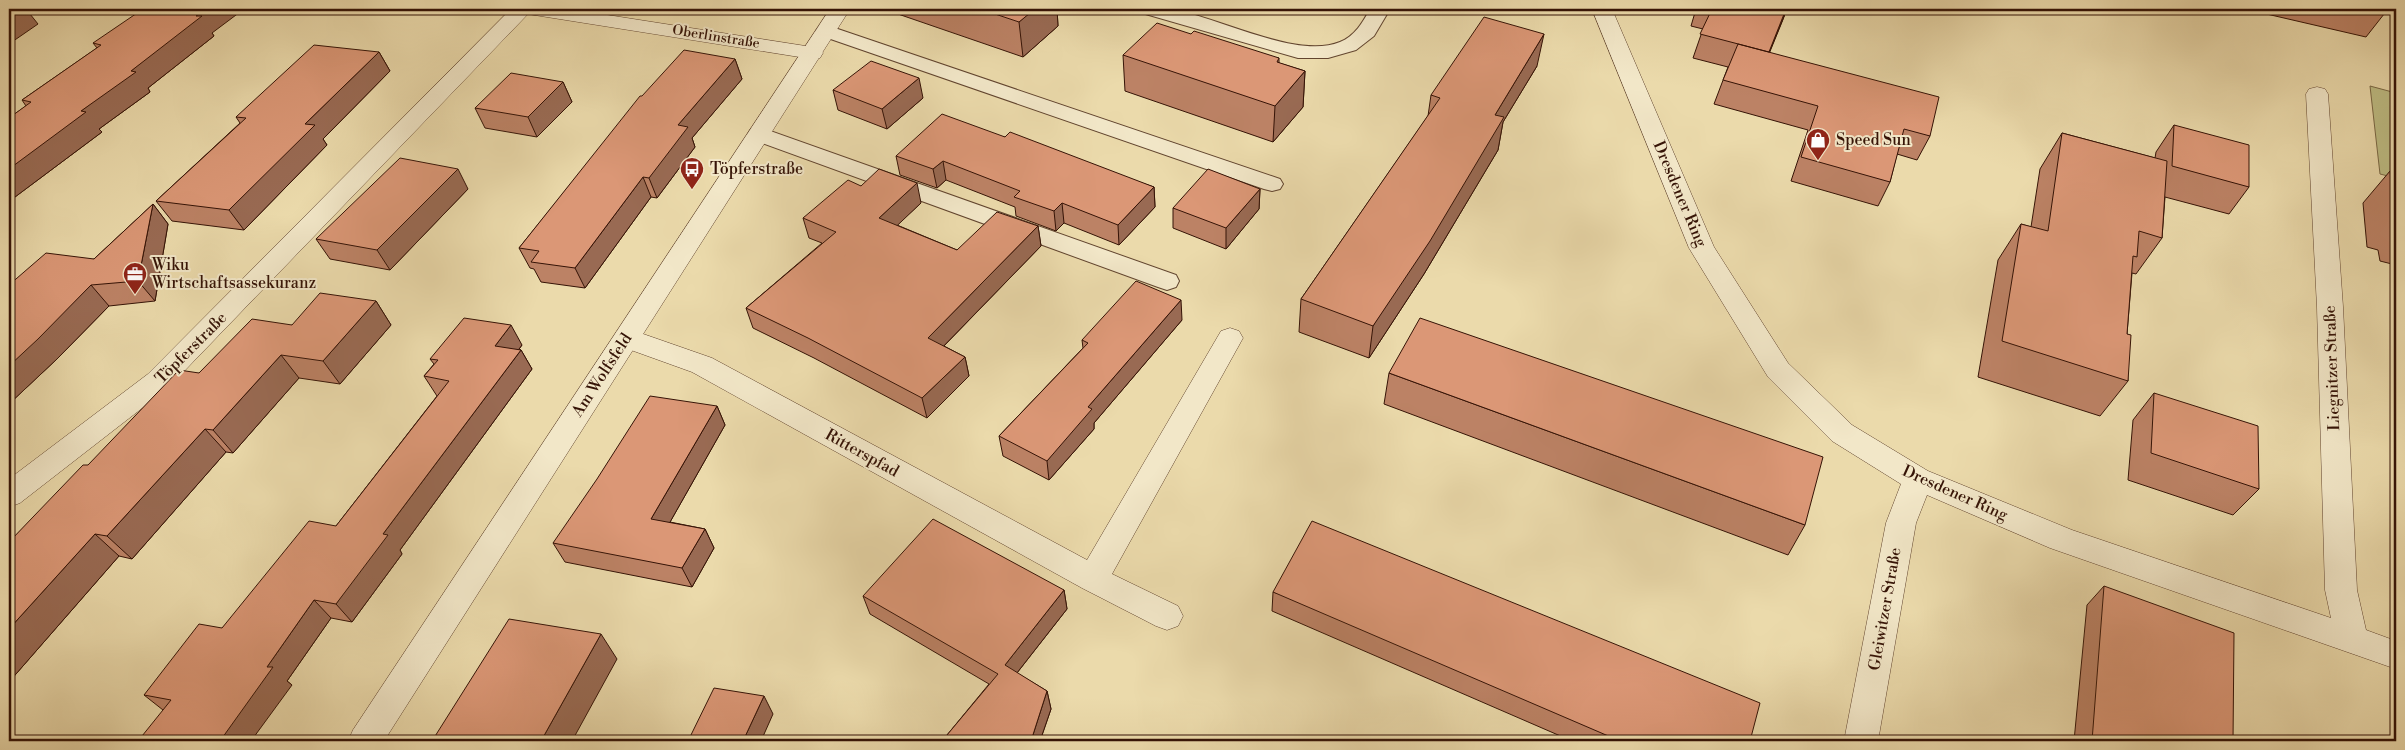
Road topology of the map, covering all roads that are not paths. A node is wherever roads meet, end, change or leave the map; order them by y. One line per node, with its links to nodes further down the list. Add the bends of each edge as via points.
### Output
1 (522, 9): 16 (street, Töpferstraße, via 158,382)
2 (531, 9): 8 (street, Oberlinstraße)
3 (840, 9): 7 (street, Am Wolfsfeld)
4 (1149, 9): 5 (lane, via 1298,52 1328,52 1349,46 1361,37)
5 (1380, 9)
6 (1602, 9): 15 (street, Dresdener Ring, via 1702,248 1778,370 1842,433)
7 (826, 31): 8 (street, Am Wolfsfeld); 11 (lane)
8 (812, 52): 10 (street, Am Wolfsfeld)
9 (2317, 94): 19 (street, Liegnitzer Straße, via 2330,307 2341,590)
10 (759, 134): 12 (lane); 13 (street, Am Wolfsfeld)
11 (1272, 184)
12 (1167, 281)
13 (626, 338): 17 (street, Ritterspfad, via 702,365); 21 (street, Am Wolfsfeld)
14 (1230, 338): 17 (street)
15 (1918, 479): 19 (street, Dresdener Ring, via 2061,539); 22 (street, Gleiwitzer Straße, via 1901,523)
16 (9, 495)
17 (1093, 579): 18 (street, Ritterspfad)
18 (1167, 616)
19 (2352, 640): 20 (street, Dresdener Ring)
20 (2396, 655)
21 (365, 741)
22 (1861, 741)

